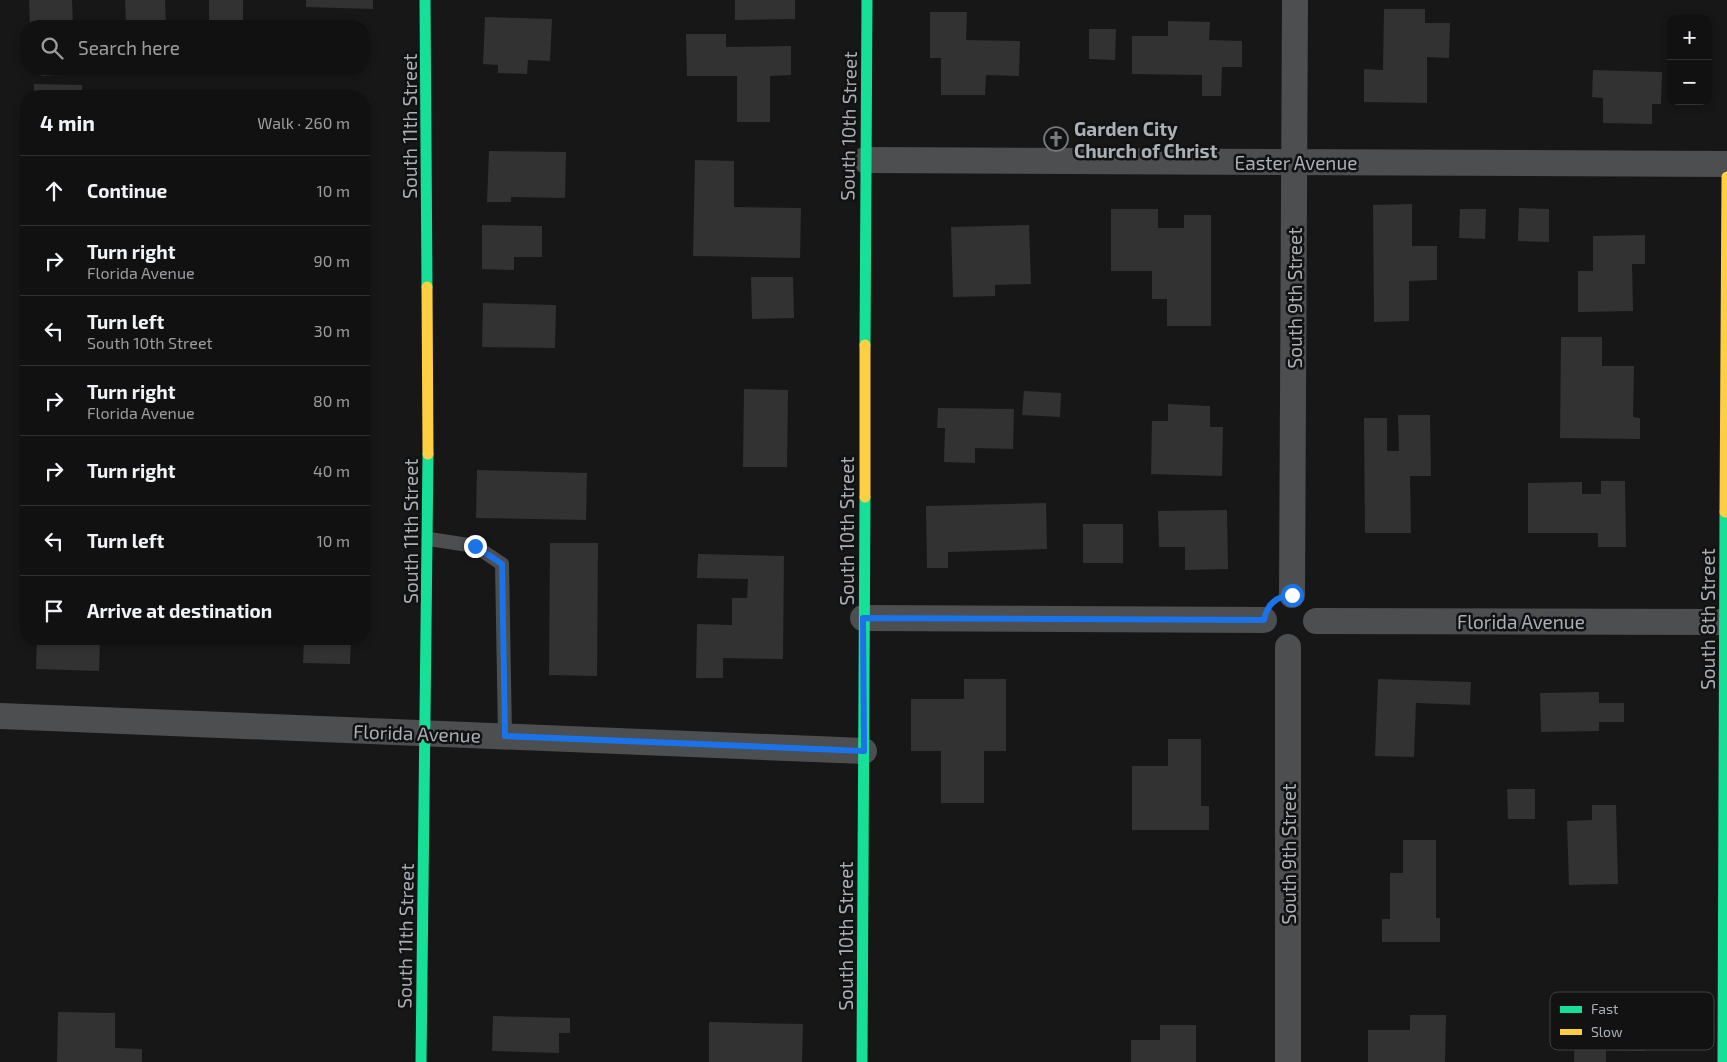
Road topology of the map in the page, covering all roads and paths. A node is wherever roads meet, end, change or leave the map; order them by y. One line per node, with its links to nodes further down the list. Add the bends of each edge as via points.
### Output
1 (426, 0): 8 (street, South 11th Street)
2 (867, 0): 4 (street, South 10th Street)
3 (1295, 0): 5 (street, South 9th Street)
4 (864, 160): 5 (street, Easter Avenue); 10 (street, South 10th Street)
5 (1294, 162): 6 (street, Easter Avenue); 9 (street, South 9th Street)
6 (1727, 164)
7 (1727, 177): 13 (street, South 8th Street)
8 (429, 538): 16 (street, South 11th Street); 17 (lane, via 475,546 502,564)
9 (1292, 595): 11 (street, via 1270,604); 12 (street, via 1307,602)
10 (863, 618): 11 (street); 18 (street, South 10th Street)
11 (1264, 620): 14 (street, via 1273,640)
12 (1316, 620): 13 (street, Florida Avenue); 14 (street, via 1310,638)
13 (1726, 622): 22 (street, South 8th Street)
14 (1288, 647): 21 (street, South 9th Street)
15 (0, 716): 16 (street, Florida Avenue)
16 (424, 733): 17 (street, Florida Avenue); 19 (street, South 11th Street)
17 (505, 736): 18 (street, Florida Avenue)
18 (864, 751): 20 (street, South 10th Street)
19 (421, 1062)
20 (862, 1062)
21 (1288, 1062)
22 (1723, 1062)

